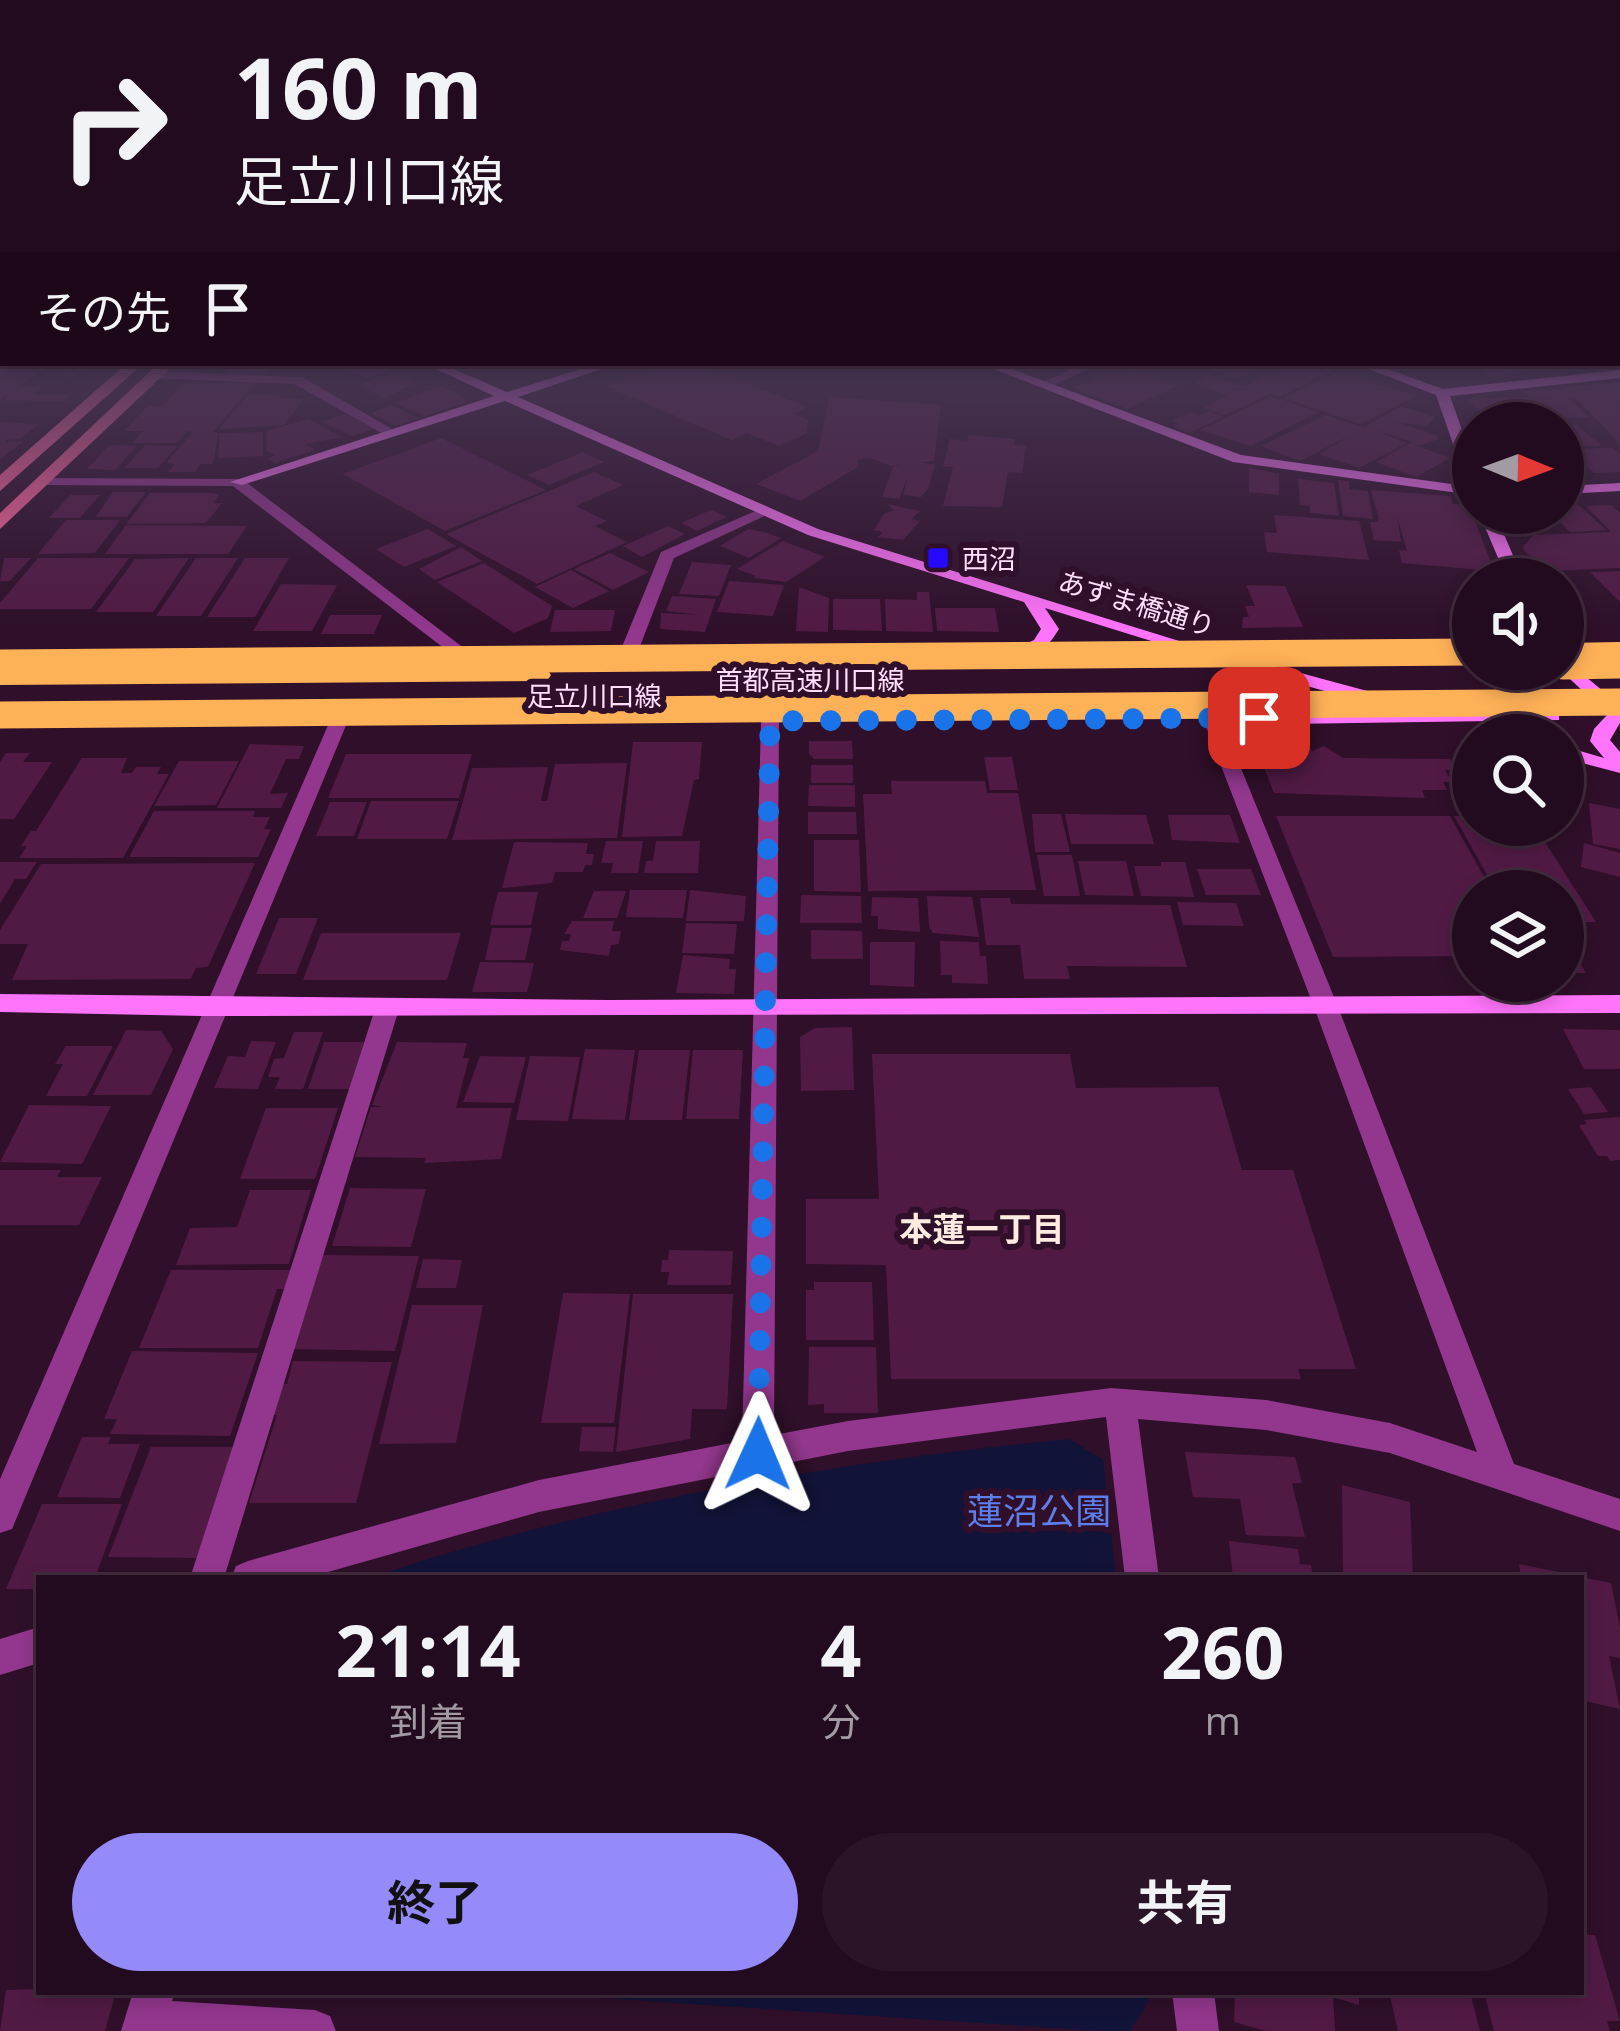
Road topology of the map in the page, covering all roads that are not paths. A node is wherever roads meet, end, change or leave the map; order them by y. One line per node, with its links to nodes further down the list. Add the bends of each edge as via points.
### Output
1 (48, 442): 8 (main road)
2 (84, 442): 6 (main road)
3 (364, 442): 7 (street)
4 (607, 442): 12 (street, あずま橋通り)
5 (1192, 442): 9 (street, via 1238,459)
6 (42, 482): 7 (street); 13 (main road)
7 (237, 482): 22 (street)
8 (1, 484)
9 (1452, 488)
10 (1620, 488): 11 (street)
11 (1584, 489)
12 (765, 512): 14 (street, あずま橋通り); 21 (street, via 667,555)
13 (0, 523)
14 (1031, 600): 19 (street, あずま橋通り); 20 (street, via 1050,629)
15 (1620, 647): 16 (highway)
16 (1584, 648)
17 (1452, 650): 19 (street, 足立川口線)
18 (1452, 650): 23 (highway, 首都高速川口線, bridge)
19 (1203, 651): 20 (street, 足立川口線); 35 (street, あずま橋通り)
20 (1023, 652): 21 (street, 足立川口線)
21 (628, 654): 22 (street, 足立川口線)
22 (464, 655): 23 (street, 足立川口線)
23 (0, 659)
24 (1584, 664): 25 (highway, bridge)
25 (1620, 665)
26 (1452, 668): 30 (highway)
27 (0, 677): 30 (highway)
28 (1584, 682): 33 (street)
29 (1620, 684): 30 (highway)
30 (533, 687): 31 (highway)
31 (0, 699)
32 (1620, 701): 36 (highway, 首都高速川口線, bridge)
33 (1620, 714): 35 (street, 足立川口線); 41 (street, via 1600,741)
34 (1212, 718): 35 (street, 足立川口線); 38 (street, 足立川口線); 44 (street)
35 (1446, 718): 37 (street, あずま橋通り)
36 (0, 720): 39 (street, 足立川口線)
37 (1452, 720)
38 (770, 721): 39 (street, 足立川口線); 47 (street)
39 (338, 723): 45 (street)
40 (1584, 757): 41 (street)
41 (1620, 766)
42 (0, 1003): 45 (street)
43 (1620, 1004): 44 (street)
44 (1327, 1007): 47 (street); 50 (street)
45 (216, 1009): 46 (street); 52 (street)
46 (388, 1009): 47 (street); 54 (street)
47 (767, 1010): 49 (street)
48 (1120, 1403): 49 (street); 50 (street, via 1266,1415 1390,1438); 55 (street)
49 (758, 1454): 53 (street, via 539,1496)
50 (1502, 1475): 51 (street)
51 (1620, 1515)
52 (0, 1517)
53 (288, 1571)
54 (207, 1575)
55 (1142, 1575)
56 (36, 1646): 57 (street)
57 (0, 1657)
58 (1193, 1995): 61 (street)
59 (147, 2014): 60 (street)
60 (315, 2031)
61 (1198, 2031)

